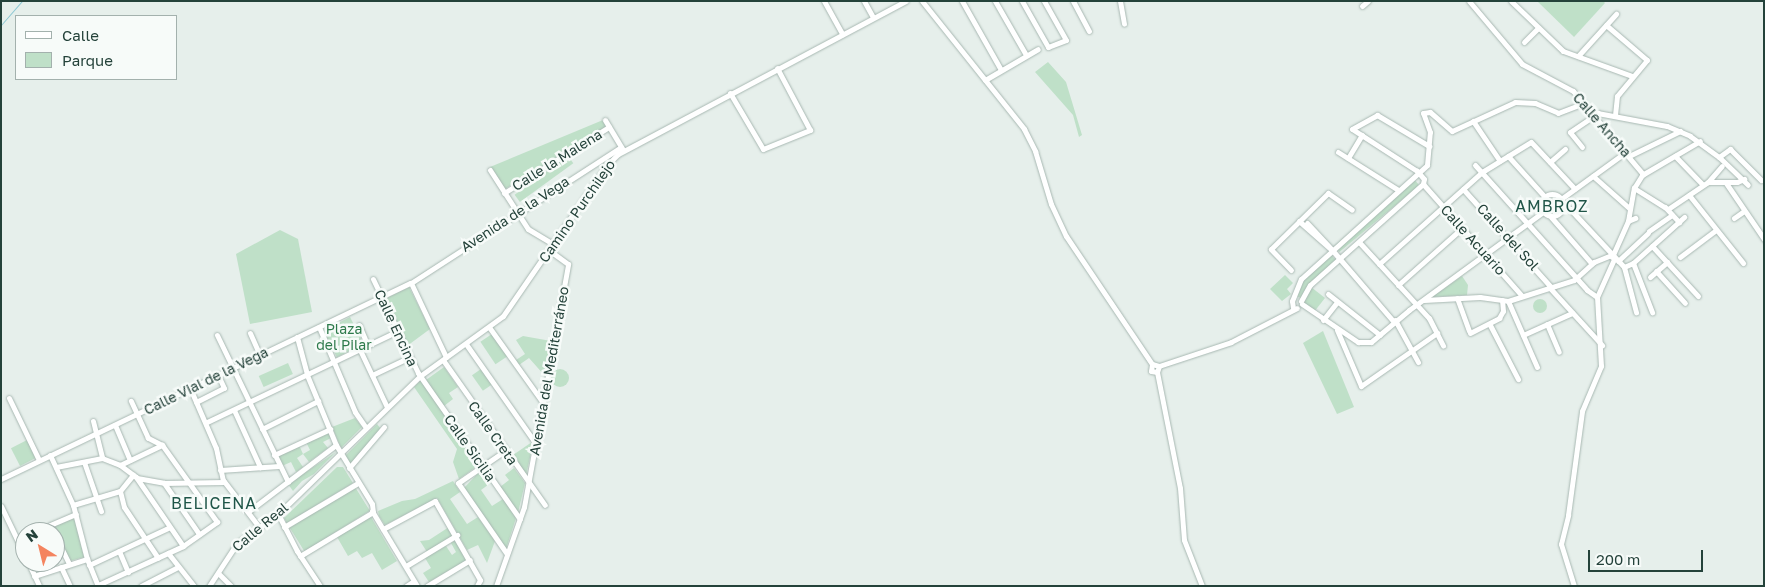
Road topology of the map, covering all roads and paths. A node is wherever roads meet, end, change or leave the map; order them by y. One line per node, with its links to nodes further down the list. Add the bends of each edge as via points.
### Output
1 (824, 1): 25 (street)
2 (864, 1): 20 (street)
3 (898, 1): 18 (street, Camino Purchilejo)
4 (906, 1): 18 (street, Camino Purchilejo)
5 (916, 1): 16 (street)
6 (971, 1): 15 (street)
7 (995, 1): 28 (street)
8 (1022, 1): 9 (street, via 1048,47 1066,40)
9 (1044, 1)
10 (1073, 1): 24 (street)
11 (1368, 1): 17 (street)
12 (1469, 1): 35 (street, Calle Ancha, via 1522,64 1573,91)
13 (1511, 1): 23 (street)
14 (1121, 2): 21 (street)
15 (963, 3): 31 (street)
16 (923, 4): 33 (street)
17 (1362, 6)
18 (884, 11): 20 (street, Camino Purchilejo)
19 (1616, 14): 22 (street)
20 (873, 17): 25 (street, Camino Purchilejo)
21 (1124, 24)
22 (1606, 25): 29 (street); 32 (street, via 1646,60)
23 (1538, 28): 26 (street); 29 (street, via 1563,51)
24 (1089, 31)
25 (842, 34): 30 (street, Camino Purchilejo)
26 (1524, 42)
27 (1038, 49): 28 (street)
28 (1026, 55): 31 (street)
29 (1578, 56): 32 (street)
30 (777, 68): 34 (street, Camino Purchilejo); 34 (street, via 810,130 763,149)
31 (1001, 70): 33 (street)
32 (1632, 76): 37 (street, via 1617,96)
33 (986, 80): 166 (street, via 1030,141 1055,215 1066,236)
34 (730, 93): 46 (street, Camino Purchilejo)
35 (1584, 103): 36 (street, Calle Ancha); 39 (street, via 1558,112 1535,103 1515,102)
36 (1596, 113): 37 (street); 45 (street, via 1570,132); 50 (street, Calle Ancha)
37 (1615, 114): 41 (street)
38 (605, 120): 40 (street, Calle la Malena)
39 (1473, 121): 44 (street, via 1452,131 1430,112 1423,113 1430,132); 55 (street)
40 (609, 127): 46 (street, Calle la Malena); 75 (street, Calle la Malena)
41 (1680, 132): 43 (street); 50 (street)
42 (1362, 135): 44 (street, via 1352,129 1376,115); 54 (street); 63 (street)
43 (1700, 141): 52 (street); 53 (street)
44 (1430, 146): 63 (street, via 1427,165)
45 (1582, 147)
46 (622, 149): 49 (street, Camino Purchilejo)
47 (1565, 149): 56 (street)
48 (1338, 152): 54 (street)
49 (614, 154): 57 (street, Camino Purchilejo); 57 (street, Avenida de la Vega)
50 (1627, 154): 62 (street, Calle Ancha); 64 (street)
51 (1508, 156): 55 (street); 56 (street, via 1531,142); 77 (street)
52 (1675, 156): 62 (street); 69 (street)
53 (1719, 156): 65 (street); 66 (street, via 1730,149)
54 (1348, 158): 74 (street)
55 (1500, 161): 61 (street)
56 (1550, 162): 73 (street)
57 (603, 164): 85 (street, Avenida de la Vega); 101 (street, Camino Purchilejo)
58 (1475, 165): 61 (street)
59 (1722, 166): 69 (street)
60 (490, 170): 75 (street)
61 (1482, 172): 72 (street); 95 (street)
62 (1643, 174): 71 (street)
63 (1417, 175): 68 (street, via 1424,179); 74 (street)
64 (1593, 176): 73 (street); 81 (street)
65 (1744, 179): 67 (street); 70 (street)
66 (1761, 180)
67 (1726, 183): 69 (street); 84 (street)
68 (1422, 184): 79 (street, Calle Acuario); 100 (street)
69 (1705, 184): 76 (street)
70 (1748, 185)
71 (1634, 188): 81 (street); 82 (street)
72 (1463, 189): 79 (street); 98 (street, Calle del Sol)
73 (1575, 189): 78 (street)
74 (1398, 190): 104 (street)
75 (504, 193): 85 (street)
76 (1689, 195): 82 (street); 97 (street)
77 (1545, 197): 78 (street, via 1553,194); 86 (street, via 1541,204)
78 (1561, 199): 80 (street)
79 (1444, 207): 96 (street, Calle Acuario); 112 (street)
80 (1563, 207): 89 (street, via 1560,213); 107 (street, via 1570,209)
81 (1629, 208): 93 (street)
82 (1668, 209): 87 (street)
83 (1352, 210): 92 (street, via 1328,193)
84 (1744, 211): 91 (street); 99 (street)
85 (517, 212): 101 (street, via 528,229); 120 (street, Avenida de la Vega)
86 (1543, 212): 89 (street); 95 (street)
87 (1672, 215): 94 (street); 107 (street)
88 (1684, 216): 94 (street)
89 (1551, 217): 113 (street)
90 (1635, 218): 93 (street)
91 (1734, 218)
92 (1300, 220): 104 (street); 115 (street, via 1271,248)
93 (1628, 221): 107 (street)
94 (1678, 222): 102 (street)
95 (1528, 223): 98 (street); 118 (street)
96 (1462, 228): 105 (street, Calle Acuario); 121 (street)
97 (1716, 230): 106 (street); 111 (street)
98 (1508, 238): 105 (street); 122 (street, Calle del Sol)
99 (1764, 239)
100 (1359, 242): 108 (street); 112 (street)
101 (553, 244): 103 (street, Camino Purchilejo)
102 (1652, 246): 109 (street); 110 (street)
103 (549, 250): 145 (street, Camino Purchilejo, via 512,306); 182 (street, Avenida del Mediterráneo, via 568,264)
104 (1333, 251): 108 (street); 128 (street, via 1300,279)
105 (1486, 254): 124 (street, Calle Acuario); 130 (street)
106 (1680, 257)
107 (1614, 258): 113 (street); 114 (street); 127 (street)
108 (1340, 259): 135 (street, via 1310,285); 140 (street)
109 (1667, 262): 116 (street); 125 (street)
110 (1633, 263): 114 (street); 137 (street)
111 (1743, 263)
112 (1379, 264): 121 (street)
113 (1592, 264): 118 (street)
114 (1624, 267): 136 (street)
115 (1290, 270)
116 (1656, 271): 117 (street); 133 (street)
117 (1650, 277)
118 (1576, 278): 122 (street); 127 (street)
119 (373, 279): 126 (street, Calle Encina)
120 (411, 283): 126 (street, Calle Vial de la Vega); 163 (street, Calle Creta)
121 (1398, 285): 134 (street)
122 (1550, 287): 124 (street); 138 (street, Calle del Sol)
123 (1328, 294): 132 (street)
124 (1522, 296): 131 (street)
125 (1698, 296)
126 (382, 297): 144 (street, Calle Vial de la Vega); 147 (street, Calle Encina)
127 (1597, 297): 155 (street)
128 (1295, 298): 135 (street); 135 (street, via 1291,303)
129 (1458, 298): 130 (street); 131 (street); 142 (street, via 1460,313 1469,332)
130 (1424, 300): 134 (street)
131 (1505, 300): 142 (street, via 1503,311); 152 (street)
132 (1337, 302): 139 (street); 151 (street)
133 (1685, 303)
134 (1417, 305): 140 (street); 149 (street)
135 (1297, 307): 139 (street); 167 (street, via 1231,342)
136 (1636, 312)
137 (1652, 312)
138 (1572, 313): 141 (street); 155 (street, Calle del Sol)
139 (1323, 320): 146 (street)
140 (1395, 321): 151 (street); 159 (street)
141 (1547, 324): 152 (street); 160 (street)
142 (1490, 325): 175 (street)
143 (359, 326): 156 (street)
144 (319, 327): 153 (street, Calle Vial de la Vega); 164 (street)
145 (489, 327): 154 (street, Camino Purchilejo); 182 (street)
146 (1337, 330): 151 (street, via 1361,343 1371,342); 159 (street, via 1361,386)
147 (398, 331): 156 (street); 162 (street, Calle Encina)
148 (250, 333): 161 (street)
149 (1437, 333): 157 (street); 159 (street)
150 (217, 335): 169 (street)
151 (1380, 335)
152 (1523, 335): 168 (street)
153 (298, 337): 161 (street, Calle Vial de la Vega); 171 (street)
154 (466, 344): 163 (street, Camino Purchilejo); 194 (street)
155 (1602, 345): 274 (street, via 1598,378 1582,411 1561,544)
156 (368, 346): 158 (street)
157 (1443, 346)
158 (360, 350): 164 (street); 173 (street)
159 (1413, 350): 165 (street)
160 (1559, 352)
161 (260, 355): 169 (street, Calle Vial de la Vega)
162 (410, 357): 173 (street); 174 (street, Calle Encina)
163 (444, 358): 174 (street, Camino Purchilejo); 197 (street, Calle Creta)
164 (333, 362): 171 (street); 190 (street, via 355,412)
165 (1418, 362)
166 (1152, 364): 167 (street); 170 (street, via 1151,371)
167 (1159, 366): 170 (street)
168 (1537, 367)
169 (233, 368): 172 (street, Calle Vial de la Vega); 180 (street)
170 (1157, 372): 273 (street, via 1180,488 1184,540)
171 (307, 374): 180 (street); 181 (street)
172 (218, 375): 176 (street, Calle Vial de la Vega); 179 (street, via 224,388)
173 (372, 375): 183 (street)
174 (420, 376): 183 (street, Camino Purchilejo); 206 (street, Calle Sicilia)
175 (1518, 379)
176 (190, 388): 179 (street); 185 (street, Calle Vial de la Vega)
177 (9, 398): 202 (street)
178 (131, 402): 185 (street)
179 (196, 402): 187 (street)
180 (249, 402): 184 (street); 191 (street)
181 (318, 402): 191 (street); 192 (street)
182 (544, 404): 194 (street, Avenida del Mediterráneo)
183 (387, 407): 190 (street, Camino Purchilejo)
184 (234, 410): 187 (street); 208 (street)
185 (137, 414): 188 (street, Calle Vial de la Vega); 195 (street, via 148,438)
186 (93, 421): 193 (street)
187 (207, 422): 210 (street)
188 (115, 425): 193 (street, Calle Vial de la Vega); 204 (street)
189 (384, 427): 209 (street)
190 (366, 428): 198 (street, Camino Purchilejo)
191 (262, 429): 200 (street)
192 (330, 429): 196 (street); 200 (street)
193 (98, 433): 199 (street, Calle Vial de la Vega); 201 (street)
194 (536, 444): 216 (street, Avenida del Mediterráneo)
195 (162, 445): 204 (street); 217 (street)
196 (336, 445): 198 (street); 214 (street)
197 (506, 450): 206 (street); 216 (street, Calle Creta)
198 (341, 454): 209 (street); 229 (street, Calle Real)
199 (50, 455): 202 (street, Calle Vial de la Vega); 207 (street)
200 (274, 455): 205 (street)
201 (102, 458): 203 (street); 204 (street)
202 (39, 460): 212 (street, Calle Vial de la Vega)
203 (84, 462): 207 (street); 221 (street)
204 (125, 462): 211 (street)
205 (279, 466): 208 (street); 214 (street)
206 (483, 466): 230 (street, Calle Sicilia); 243 (street, via 458,483)
207 (56, 467): 222 (street)
208 (260, 467): 210 (street)
209 (349, 469): 218 (street); 219 (street)
210 (220, 470): 213 (street)
211 (134, 476): 215 (street); 220 (street); 232 (street)
212 (1, 478)
213 (224, 482): 217 (street); 226 (street)
214 (288, 482): 226 (street)
215 (164, 483): 217 (street); 236 (street)
216 (529, 483): 223 (street, Calle Creta); 230 (street, Avenida del Mediterráneo)
217 (190, 484): 236 (street, via 217,522)
218 (356, 484): 219 (street); 234 (street)
219 (361, 490): 227 (street)
220 (120, 491): 221 (street); 239 (street, via 124,507)
221 (97, 498): 222 (street); 225 (street)
222 (73, 505): 228 (street)
223 (545, 505)
224 (1, 506): 237 (street)
225 (101, 511)
226 (249, 511): 233 (street)
227 (373, 512): 235 (street); 245 (street)
228 (76, 514): 231 (street); 247 (street)
229 (278, 514): 233 (street, Calle Real); 234 (street)
230 (520, 519): 243 (street, Avenida del Mediterráneo)
231 (57, 522)
232 (170, 527): 239 (street); 240 (street)
233 (259, 527): 258 (street, Calle Real, via 237,543)
234 (284, 527): 245 (street)
235 (383, 529): 238 (street, via 436,501); 252 (street)
236 (199, 534): 240 (street)
237 (15, 535)
238 (458, 535): 248 (street); 252 (street)
239 (148, 538): 241 (street); 246 (street)
240 (183, 546): 242 (street)
241 (119, 551): 250 (street); 257 (street)
242 (168, 553): 246 (street); 253 (street)
243 (507, 554): 272 (street, Avenida del Mediterráneo)
244 (65, 556): 249 (street)
245 (300, 556): 268 (street)
246 (158, 558): 257 (street)
247 (87, 559): 249 (street); 250 (street)
248 (470, 560): 270 (street); 271 (street, via 480,580)
249 (69, 564): 251 (street)
250 (89, 565): 261 (street)
251 (65, 566)
252 (406, 566): 260 (street)
253 (178, 568): 264 (street); 265 (street)
254 (32, 572): 259 (street)
255 (46, 572): 259 (street)
256 (63, 572): 263 (street)
257 (128, 572): 261 (street)
258 (218, 573): 266 (street, Calle Real); 267 (street)
259 (34, 576): 262 (street)
260 (416, 583): 269 (street)
261 (98, 585)
262 (39, 586)
263 (70, 586)
264 (141, 586)
265 (194, 586)
266 (209, 586)
267 (232, 586)
268 (320, 586)
269 (406, 586)
270 (427, 586)
271 (477, 586)
272 (496, 586)
273 (1202, 586)
274 (1574, 586)

